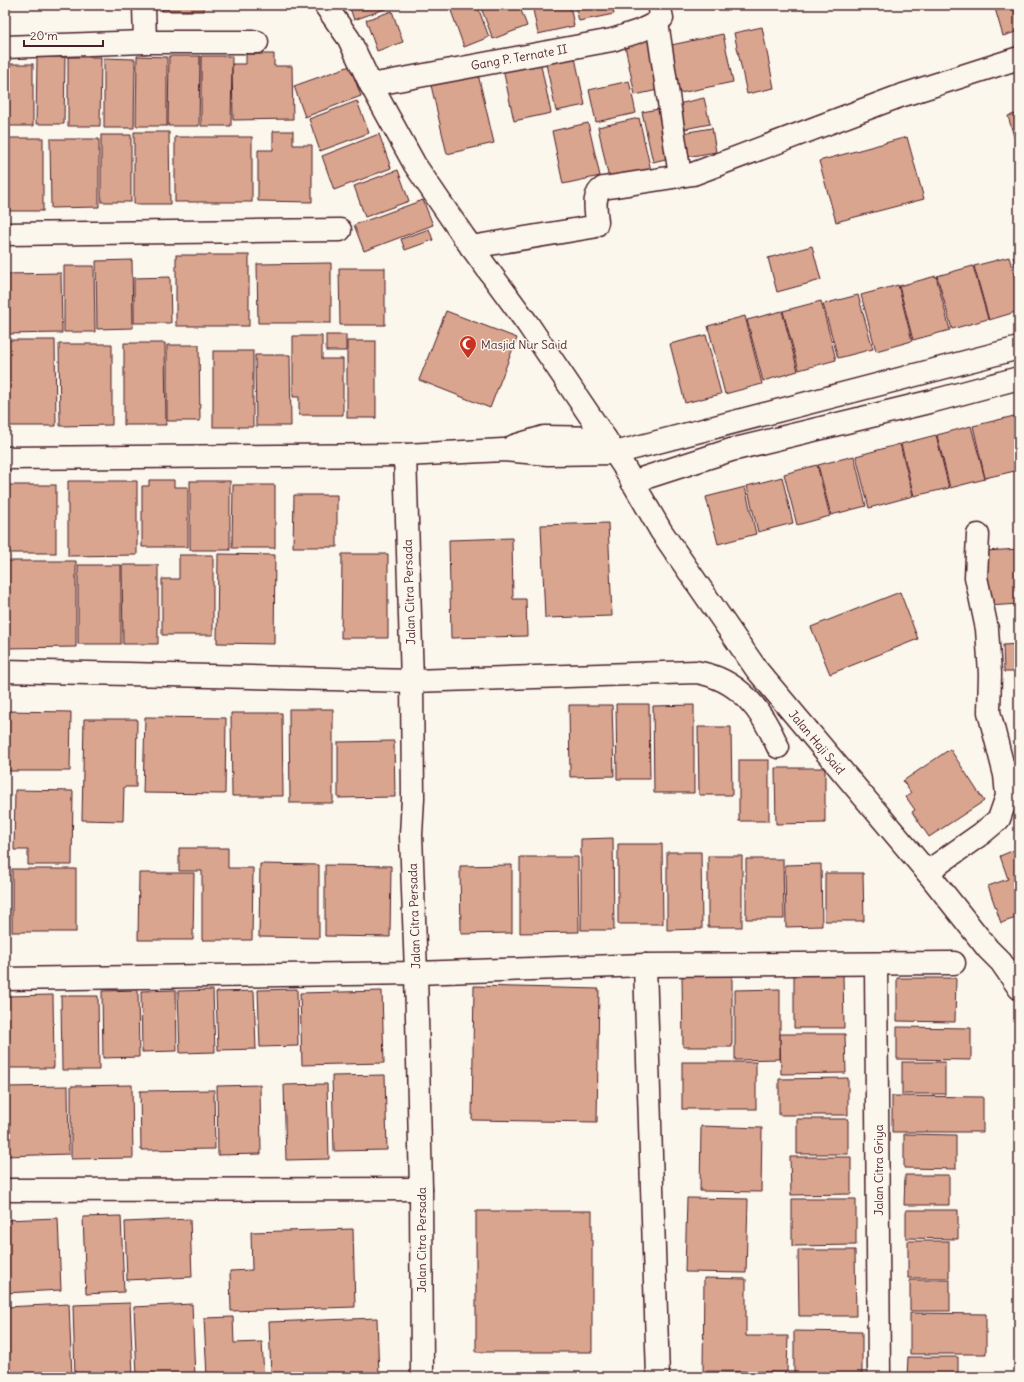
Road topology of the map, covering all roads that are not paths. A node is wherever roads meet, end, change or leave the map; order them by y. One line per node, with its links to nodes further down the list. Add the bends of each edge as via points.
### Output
1 (144, 5): 4 (street)
2 (325, 5): 8 (street, Jalan Haji Said, via 349,39)
3 (659, 15): 8 (street, Gang P. Ternate II, via 643,30 612,40); 9 (street)
4 (145, 42): 5 (street); 6 (street)
5 (257, 42)
6 (5, 47)
7 (1019, 58): 9 (street, via 900,96 693,174)
8 (371, 85): 12 (street, Jalan Haji Said, via 415,165)
9 (680, 176): 12 (street, via 603,188 598,191 595,198 597,222 592,227)
10 (340, 230): 11 (street)
11 (5, 234)
12 (471, 247): 15 (street, Jalan Haji Said, via 527,323)
13 (1019, 348): 15 (street)
14 (1019, 378): 18 (street, via 731,450)
15 (610, 446): 16 (street, via 548,454 503,450); 18 (street, Jalan Haji Said)
16 (405, 455): 17 (street); 21 (street, Jalan Citra Persada)
17 (5, 458)
18 (632, 482): 23 (street, Jalan Haji Said, via 661,531 757,670)
19 (978, 535): 23 (street, via 976,577 986,629 990,674 989,712 1005,775 1007,796 999,819)
20 (5, 671): 21 (street)
21 (412, 680): 22 (street, via 696,672 711,674 744,694 770,730); 27 (street, Jalan Citra Persada, via 411,835)
22 (778, 747)
23 (927, 872): 29 (street, Jalan Haji Said, via 1001,962)
24 (954, 963): 25 (street)
25 (876, 964): 26 (street); 34 (street, Jalan Citra Griya)
26 (645, 965): 27 (street); 33 (street)
27 (416, 973): 28 (street); 30 (street, Jalan Citra Persada)
28 (5, 979)
29 (1019, 988)
30 (421, 1188): 31 (street); 32 (street, Jalan Citra Persada)
31 (5, 1190)
32 (422, 1377)
33 (658, 1377)
34 (879, 1377)

